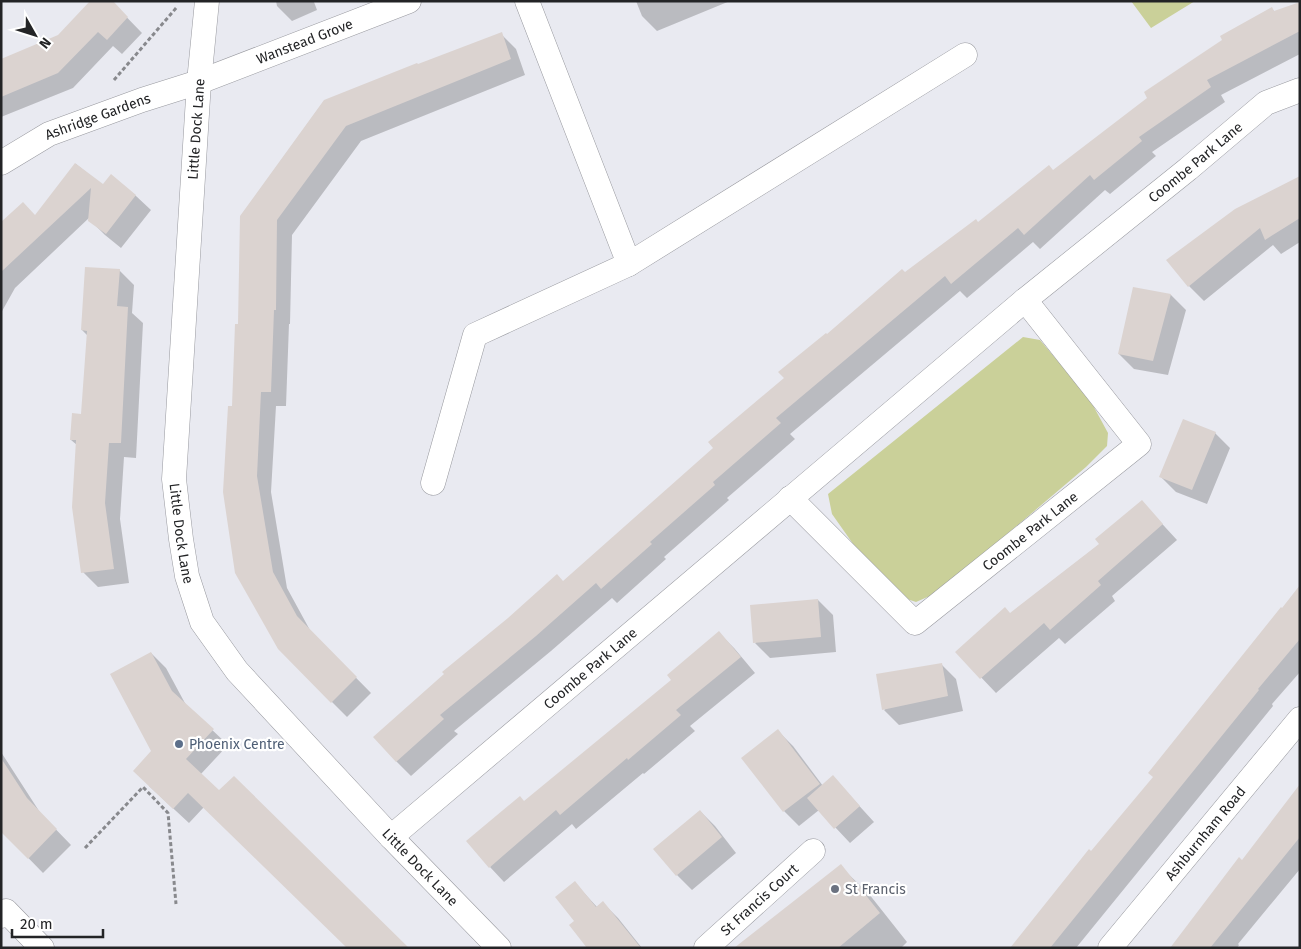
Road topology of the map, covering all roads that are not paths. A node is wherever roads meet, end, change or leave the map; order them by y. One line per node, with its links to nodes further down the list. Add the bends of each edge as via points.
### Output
1 (207, 1): 5 (street, Little Dock Lane)
2 (409, 1): 5 (street, Wanstead Grove)
3 (528, 1): 8 (street)
4 (965, 55): 8 (street)
5 (198, 82): 7 (street, Ashridge Gardens, via 49,134); 13 (street, Little Dock Lane, via 174,480 187,576 202,622 237,671)
6 (1300, 90): 9 (street, Coombe Park Lane, via 1266,103)
7 (1, 162)
8 (629, 264): 10 (street, via 475,335)
9 (1025, 300): 11 (street, Coombe Park Lane); 11 (street, Coombe Park Lane, via 1139,444 915,623)
10 (433, 483)
11 (790, 498): 13 (street, Coombe Park Lane)
12 (1300, 719): 19 (street, Ashburnham Road)
13 (391, 836): 17 (street, Little Dock Lane)
14 (813, 851): 18 (street, St Francis Court)
15 (3, 911): 16 (street)
16 (42, 948)
17 (498, 948)
18 (706, 948)
19 (1110, 948)

